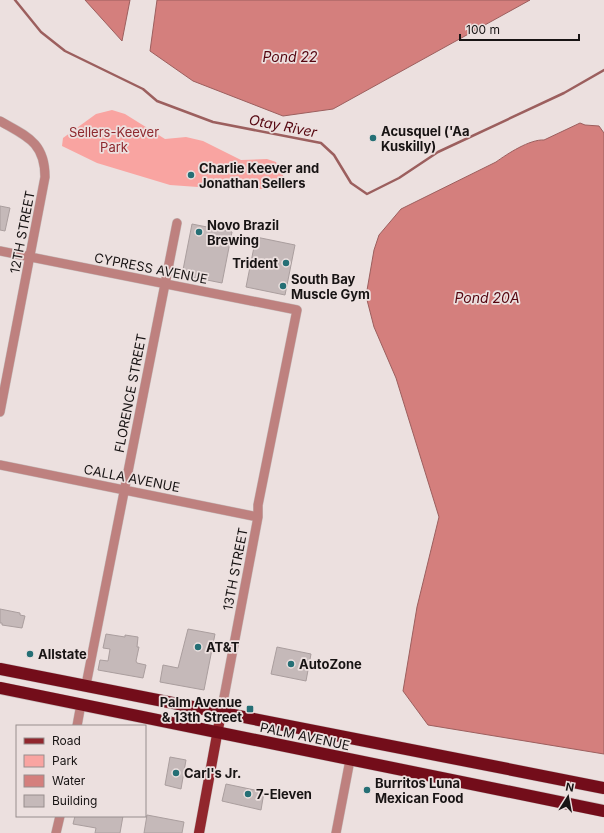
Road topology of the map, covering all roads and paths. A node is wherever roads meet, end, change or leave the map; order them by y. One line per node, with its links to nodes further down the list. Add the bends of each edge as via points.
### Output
1 (0, 121): 4 (street, 12TH STREET, via 31,139 44,162 46,177)
2 (177, 223): 5 (street, FLORENCE STREET)
3 (0, 251): 4 (street, CYPRESS AVENUE)
4 (30, 257): 5 (street, CYPRESS AVENUE); 7 (street, 12TH STREET)
5 (165, 284): 6 (street, CYPRESS AVENUE); 9 (street, FLORENCE STREET)
6 (297, 310): 10 (street, 13TH STREET)
7 (0, 412)
8 (0, 466): 9 (street, CALLA AVENUE)
9 (125, 490): 10 (street, CALLA AVENUE); 14 (street, FLORENCE STREET)
10 (258, 516): 17 (street, 13TH STREET)
11 (0, 669): 12 (highway, PALM AVENUE)
12 (20, 673): 13 (highway); 14 (highway, PALM AVENUE)
13 (0, 676)
14 (86, 685): 17 (highway, PALM AVENUE)
15 (0, 688): 16 (highway, PALM AVENUE)
16 (81, 704): 18 (street); 19 (highway, PALM AVENUE)
17 (221, 713): 19 (main road, 13TH STREET); 21 (highway, PALM AVENUE)
18 (77, 725)
19 (217, 733): 20 (highway, PALM AVENUE); 25 (main road, 13TH STREET)
20 (350, 760): 22 (highway, PALM AVENUE); 26 (street)
21 (604, 788)
22 (604, 811)
23 (60, 817): 24 (street)
24 (56, 833)
25 (199, 833)
26 (336, 833)

